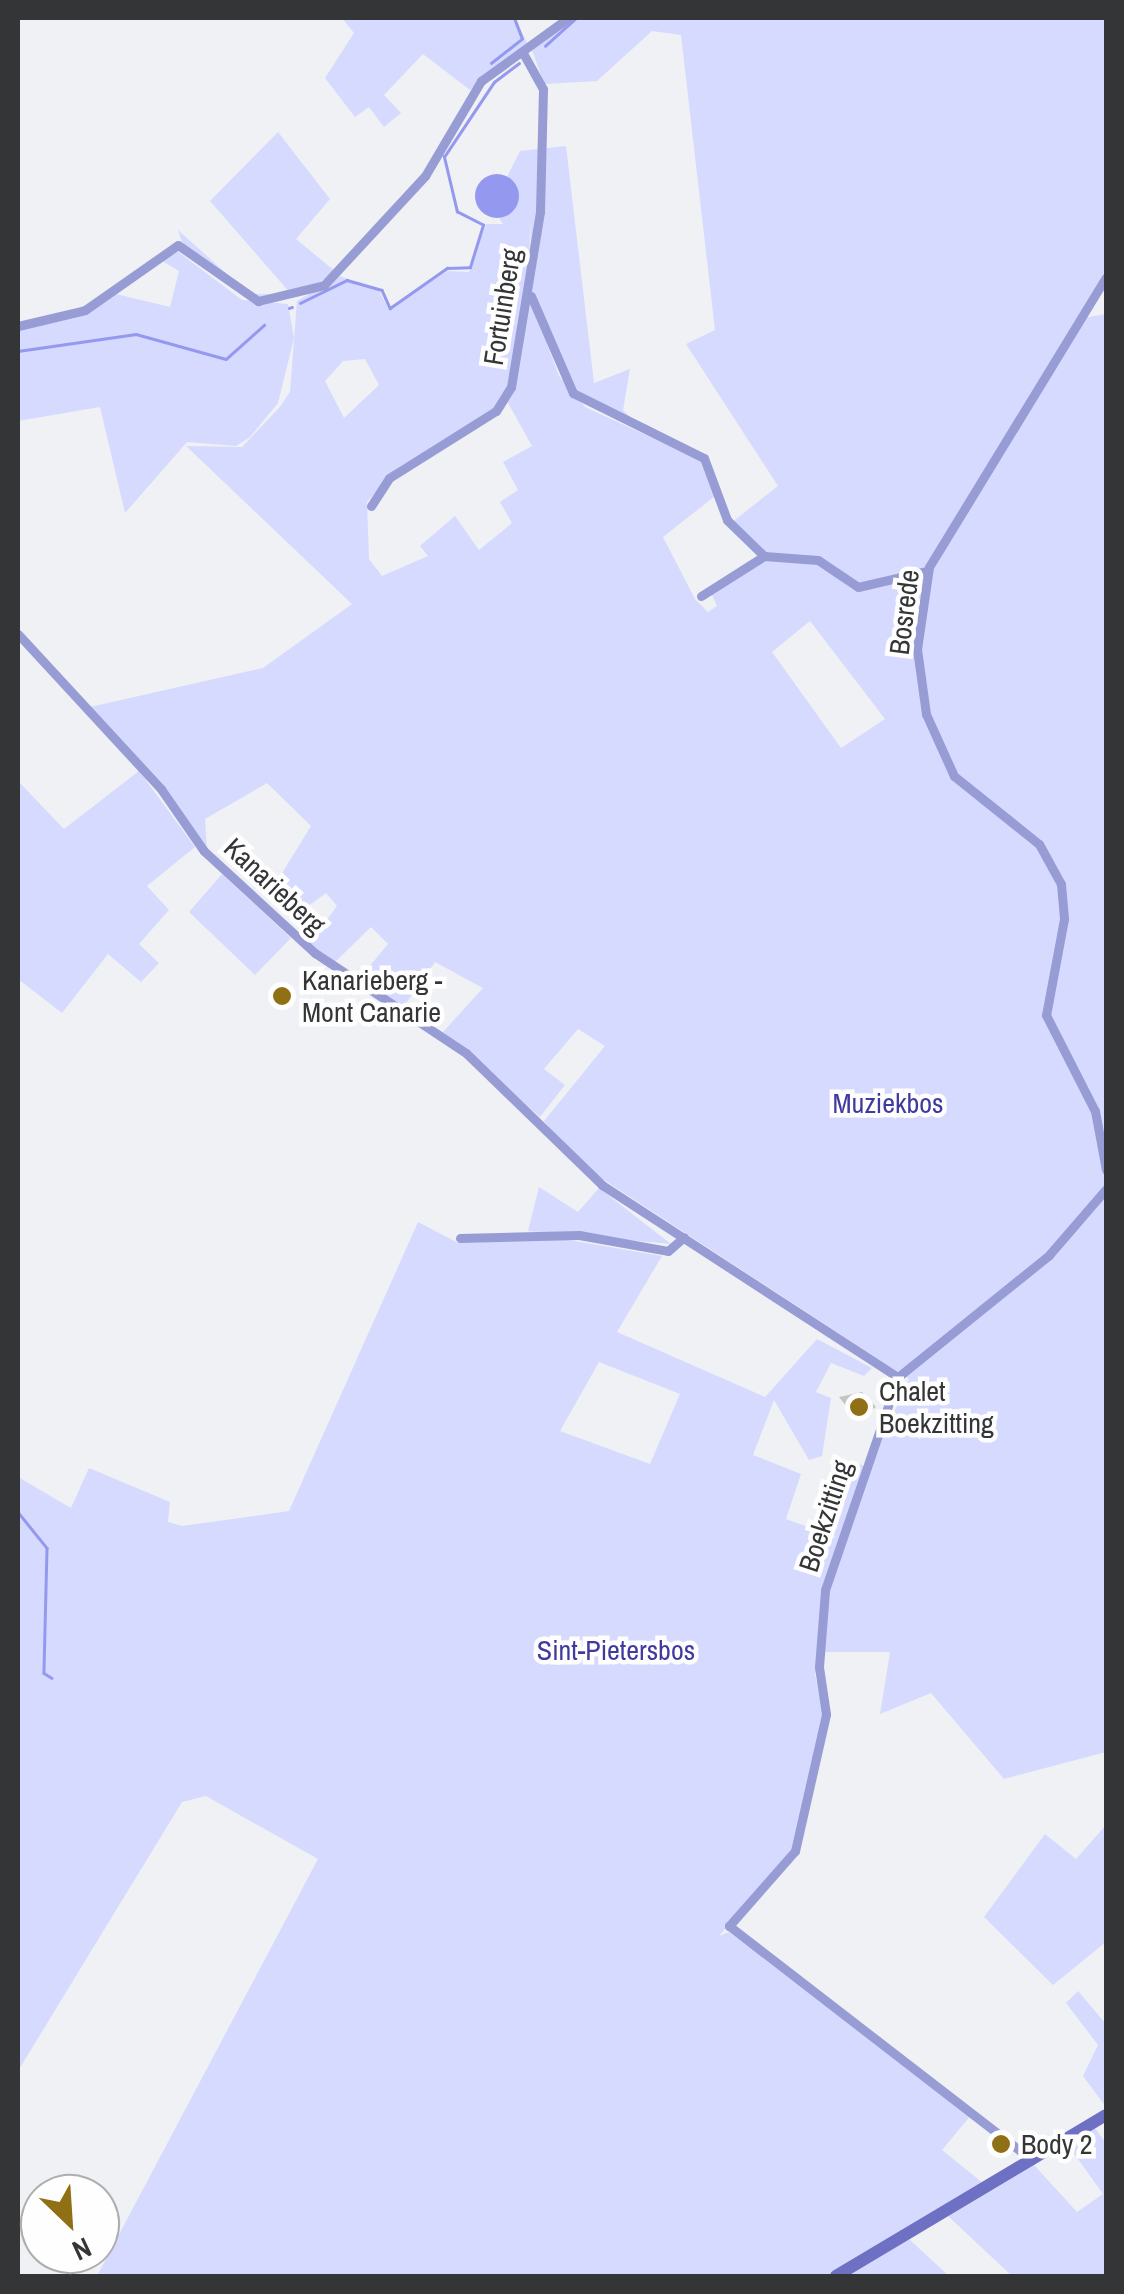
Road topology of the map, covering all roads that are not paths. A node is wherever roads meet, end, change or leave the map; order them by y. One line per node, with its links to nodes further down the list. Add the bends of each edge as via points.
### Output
1 (568, 18): 2 (street)
2 (523, 53): 4 (street, Fortuinberg, via 543,89); 5 (street, via 481,81 416,188 324,285 258,301 178,245 85,310)
3 (1106, 277): 8 (street, Bosrede)
4 (531, 296): 6 (street, Fortuinberg, via 503,404 397,471); 7 (street, via 573,393 704,458 726,520)
5 (18, 326)
6 (370, 506)
7 (764, 556): 8 (street, via 818,560 858,587); 9 (street)
8 (927, 571): 11 (street, Bosrede, via 917,649 926,714 963,788 1028,833 1061,884 1064,919 1046,1015 1091,1102)
9 (701, 596)
10 (18, 634): 13 (street, Kanarieberg, via 217,865 336,970 466,1053 602,1185)
11 (1106, 1170)
12 (1106, 1189): 15 (street, via 1049,1254)
13 (684, 1237): 14 (street, via 668,1250 580,1235); 15 (street)
14 (460, 1238)
15 (898, 1377): 17 (street, Boekzitting, via 825,1590 819,1667 826,1714 795,1851 729,1926)
16 (1106, 2115): 17 (main road)
17 (1032, 2160): 18 (main road)
18 (836, 2276)

